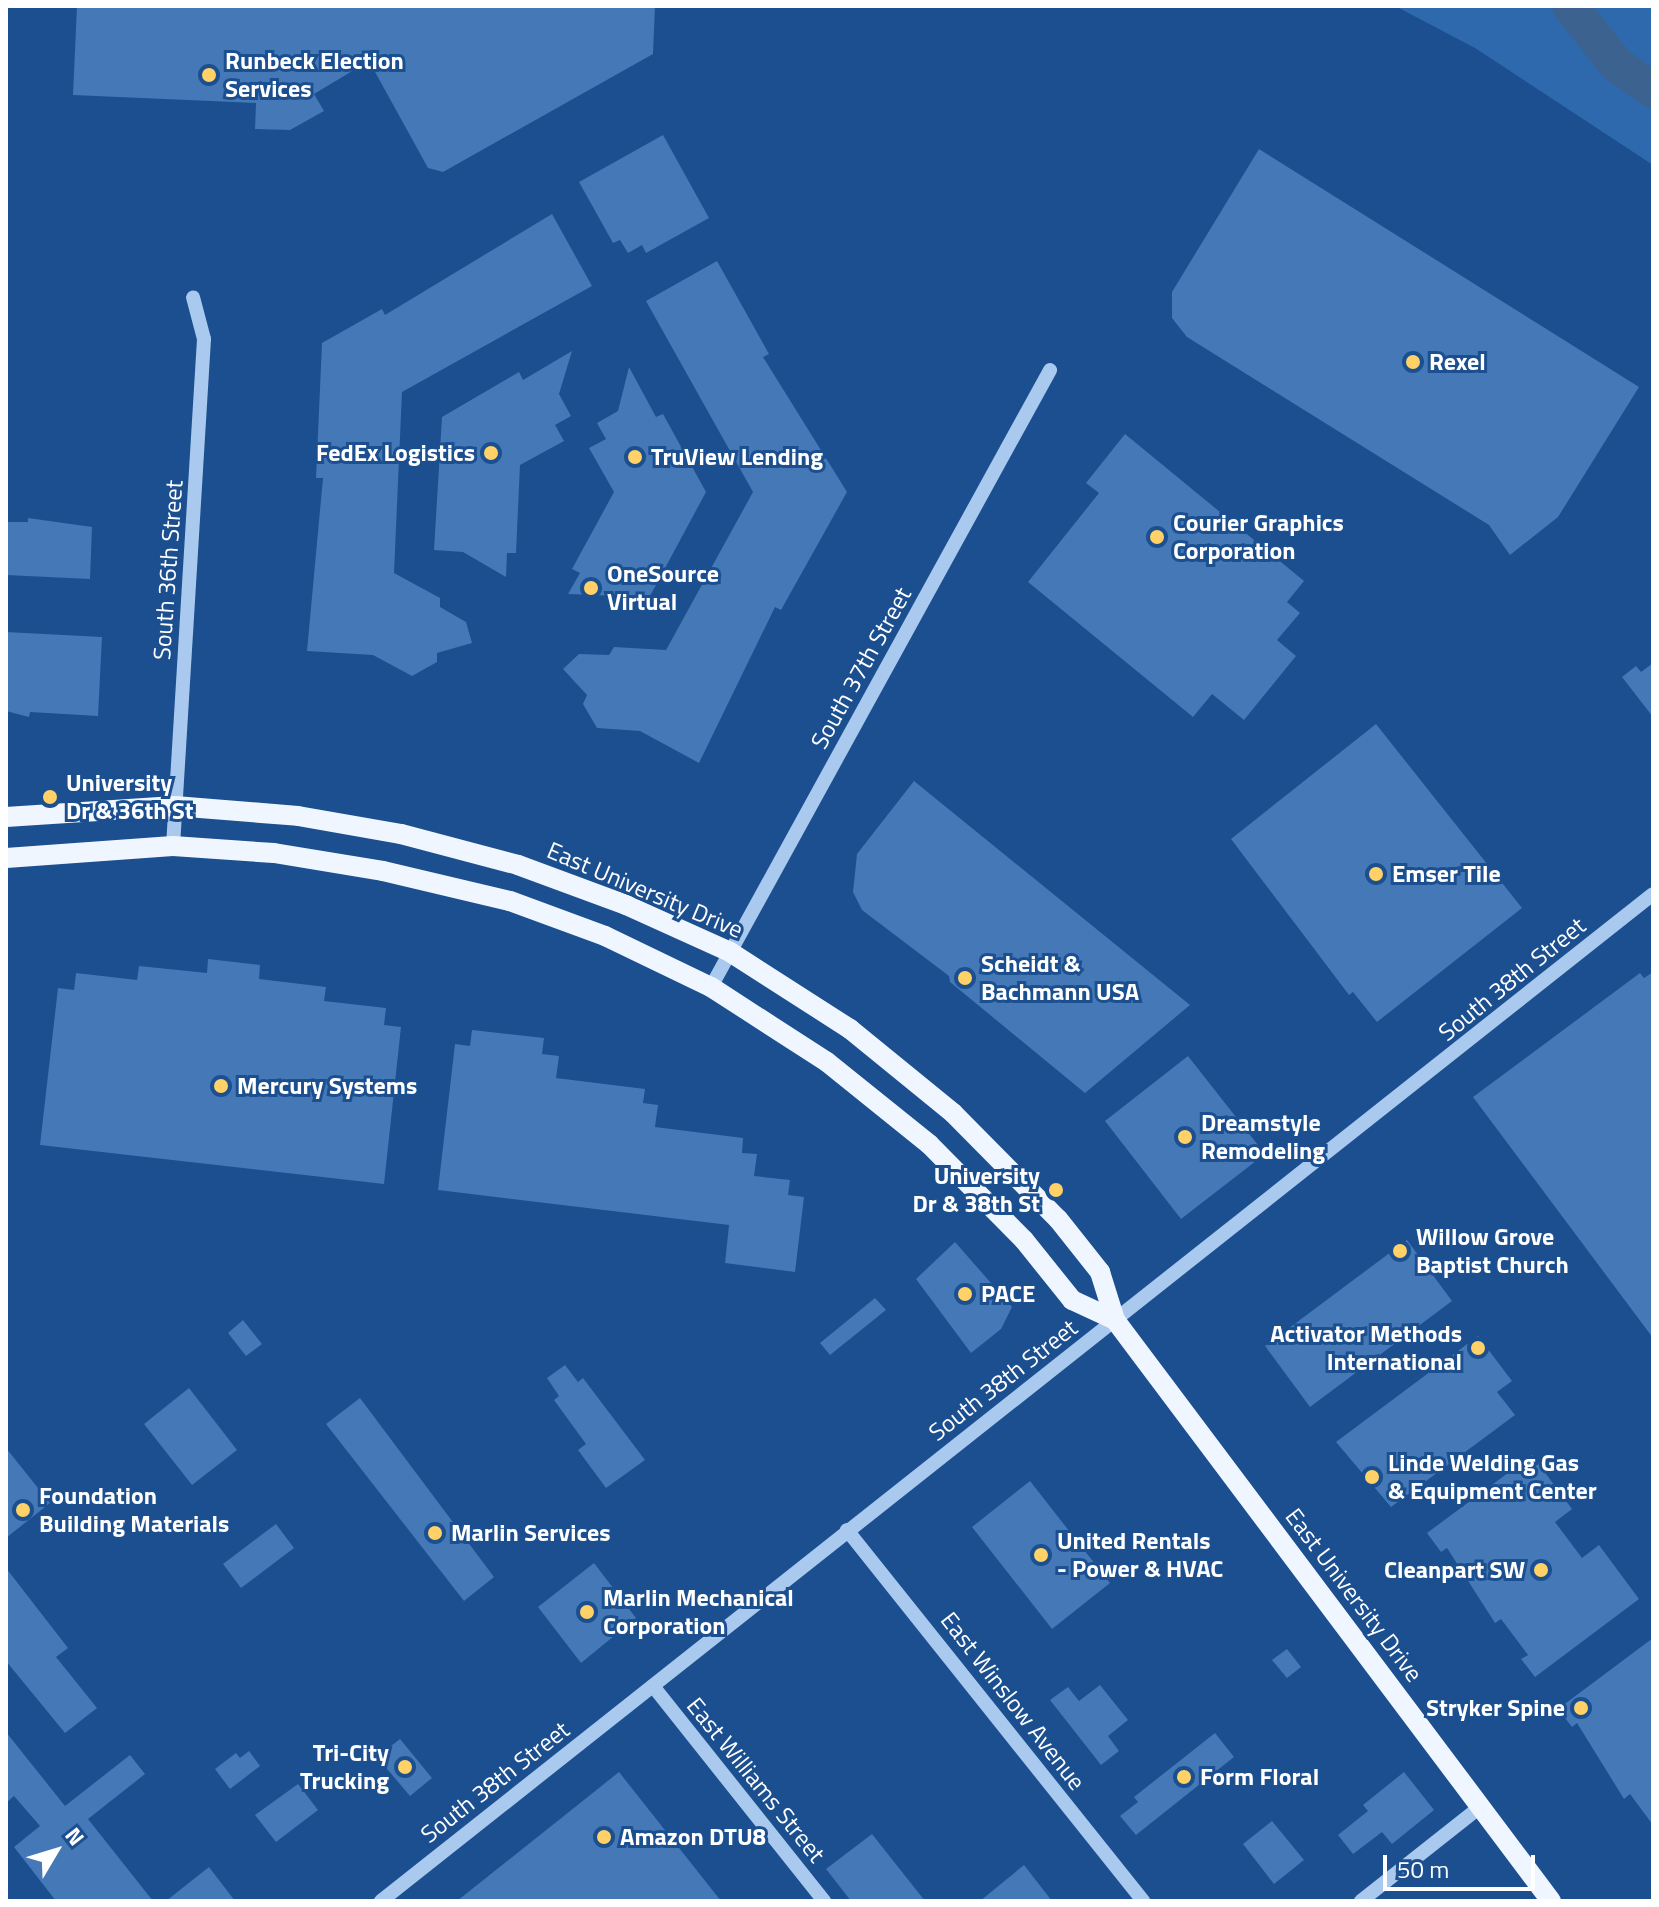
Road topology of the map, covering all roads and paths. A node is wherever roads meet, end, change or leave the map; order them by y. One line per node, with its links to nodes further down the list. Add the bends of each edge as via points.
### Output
1 (193, 297): 3 (street, South 36th Street, via 204,339)
2 (1050, 370): 8 (street, South 37th Street)
3 (175, 806): 4 (main road, East University Drive); 5 (street, South 36th Street); 8 (main road, East University Drive, via 298,816 445,845 626,905)
4 (6, 817)
5 (173, 846): 6 (main road, East University Drive); 9 (main road, East University Drive, via 274,853 383,871 510,901 605,936)
6 (6, 858)
7 (1653, 894): 10 (street, South 38th Street)
8 (730, 952): 9 (street, South 37th Street); 10 (main road, East University Drive, via 850,1029 953,1113 1058,1219 1100,1272)
9 (711, 987): 10 (main road, East University Drive, via 827,1062 929,1144 1024,1240 1072,1300)
10 (1115, 1320): 11 (street, South 38th Street); 13 (main road, East University Drive)
11 (847, 1530): 12 (street, South 38th Street); 16 (street, East Winslow Avenue)
12 (653, 1686): 14 (street, South 38th Street); 15 (street, East Williams Street)
13 (1480, 1807): 17 (street); 18 (main road, East University Drive)
14 (381, 1901)
15 (824, 1901)
16 (1143, 1901)
17 (1361, 1901)
18 (1551, 1901)

